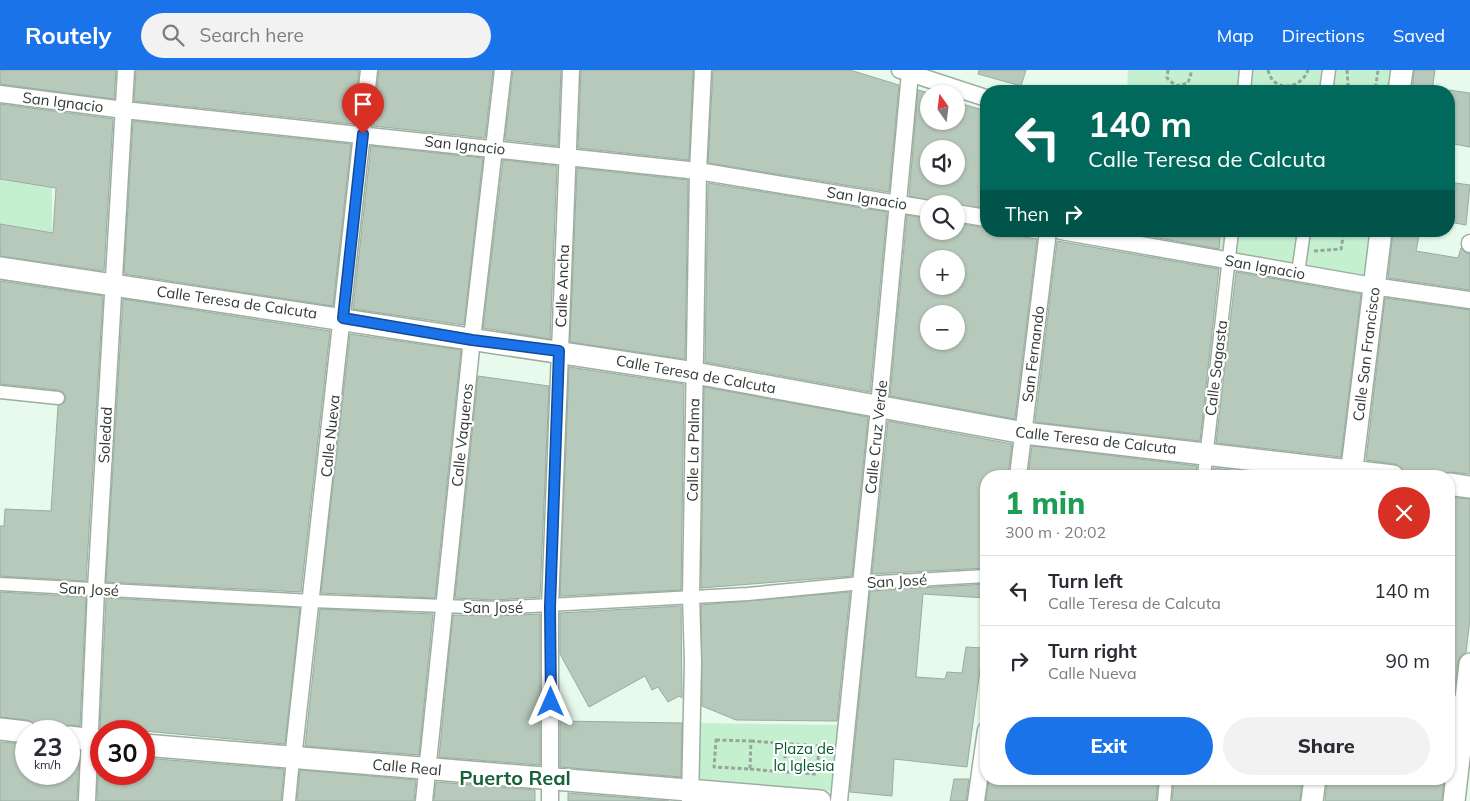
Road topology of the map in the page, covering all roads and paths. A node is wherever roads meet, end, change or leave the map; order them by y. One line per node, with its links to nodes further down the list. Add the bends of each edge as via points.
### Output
1 (126, 70): 27 (street, Soledad)
2 (369, 70): 28 (street, Calle Nueva)
3 (503, 70): 29 (street, Calle Vaqueros)
4 (571, 70): 30 (street, Calle Ancha)
5 (703, 70): 31 (street, Calle La Palma)
6 (1168, 70): 16 (path, via 1167,78)
7 (1192, 70): 17 (path, via 1188,83)
8 (1246, 70): 18 (street)
9 (1268, 70): 19 (path, via 1272,80)
10 (1308, 70): 20 (path, via 1302,82)
11 (1329, 70): 21 (street)
12 (1347, 70): 22 (path)
13 (1378, 70): 23 (path)
14 (1402, 70): 24 (street)
15 (904, 72): 26 (street); 32 (street, Calle Cruz Verde)
16 (1175, 85)
17 (1180, 85)
18 (1245, 85)
19 (1284, 85)
20 (1293, 85)
21 (1327, 85)
22 (1348, 85)
23 (1376, 85)
24 (1400, 85)
25 (0, 94): 27 (street, San Ignacio)
26 (980, 96)
27 (124, 110): 28 (street, San Ignacio); 46 (street, Soledad)
28 (363, 134): 29 (street, San Ignacio); 49 (street, Calle Nueva)
29 (495, 148): 30 (street, San Ignacio); 50 (street, Calle Vaqueros)
30 (567, 155): 31 (street, San Ignacio); 51 (street, Calle Ancha)
31 (698, 171): 32 (street, San Ignacio); 52 (street, Calle La Palma)
32 (898, 204): 33 (street, San Ignacio); 55 (street, Calle Cruz Verde)
33 (920, 208)
34 (965, 214): 35 (street)
35 (980, 217)
36 (1047, 237): 56 (street, San Fernando)
37 (1095, 237): 43 (street, San Ignacio)
38 (1231, 237): 43 (street, Calle Sagasta)
39 (1303, 237): 42 (street)
40 (1343, 237): 42 (path, via 1341,249)
41 (1380, 237): 47 (street, Calle San Francisco)
42 (1301, 252): 45 (street)
43 (1229, 261): 45 (street, San Ignacio); 57 (street, Calle Sagasta)
44 (0, 268): 46 (street, Calle Teresa de Calcuta)
45 (1298, 273): 47 (street, San Ignacio)
46 (114, 284): 49 (street, Calle Teresa de Calcuta); 67 (street, Soledad)
47 (1373, 286): 48 (street, San Ignacio); 61 (street, Calle San Francisco)
48 (1470, 300)
49 (343, 318): 50 (street, Calle Teresa de Calcuta); 69 (street, Calle Nueva)
50 (472, 340): 51 (street, Calle Teresa de Calcuta); 70 (street, Calle Vaqueros)
51 (559, 351): 52 (street, Calle Teresa de Calcuta); 71 (street, Calle Ancha)
52 (695, 373): 55 (street, Calle Teresa de Calcuta); 68 (street, Calle La Palma)
53 (0, 392): 54 (street)
54 (58, 398)
55 (879, 407): 56 (street, Calle Teresa de Calcuta); 65 (street, Calle Cruz Verde)
56 (1024, 433): 57 (street, Calle Teresa de Calcuta); 58 (street, San Fernando)
57 (1207, 453): 59 (street, Calle Sagasta); 60 (street, Calle Teresa de Calcuta)
58 (1019, 470)
59 (1205, 470)
60 (1330, 470)
61 (1352, 470)
62 (1455, 485): 63 (street)
63 (1470, 487)
64 (980, 576): 65 (street, San José)
65 (862, 583): 68 (street, San José); 95 (street, Calle Cruz Verde)
66 (0, 584): 67 (street, San José)
67 (96, 589): 69 (street, San José); 74 (street, Soledad)
68 (691, 596): 71 (street, San José); 89 (street, Calle La Palma, via 694,662)
69 (312, 601): 70 (street, San José); 80 (street, Calle Nueva)
70 (445, 607): 71 (street, San José); 81 (street, Calle Vaqueros)
71 (550, 607): 85 (street, Calle Ancha)
72 (1470, 664): 73 (street)
73 (1461, 705): 99 (street)
74 (96, 720)
75 (0, 729): 76 (street)
76 (15, 731)
77 (751, 741): 78 (path); 82 (path); 82 (path, via 716,740 714,767)
78 (786, 743): 83 (path); 83 (path, via 819,746 818,765 817,774)
79 (155, 746): 80 (street, Calle Real)
80 (293, 759): 81 (street, Calle Real); 91 (street, Calle Nueva)
81 (427, 768): 85 (street, Calle Real); 92 (street, Calle Vaqueros)
82 (750, 769): 83 (path)
83 (784, 772)
84 (980, 773): 96 (street)
85 (552, 779): 89 (street, Calle Real); 93 (street, Calle Ancha)
86 (90, 781): 90 (street, Soledad)
87 (1165, 785): 97 (street)
88 (1314, 785): 98 (street)
89 (690, 795): 94 (street, Calle Real)
90 (87, 801)
91 (289, 801)
92 (424, 801)
93 (550, 801)
94 (820, 801)
95 (839, 801)
96 (976, 801)
97 (1164, 801)
98 (1312, 801)
99 (1454, 801)

